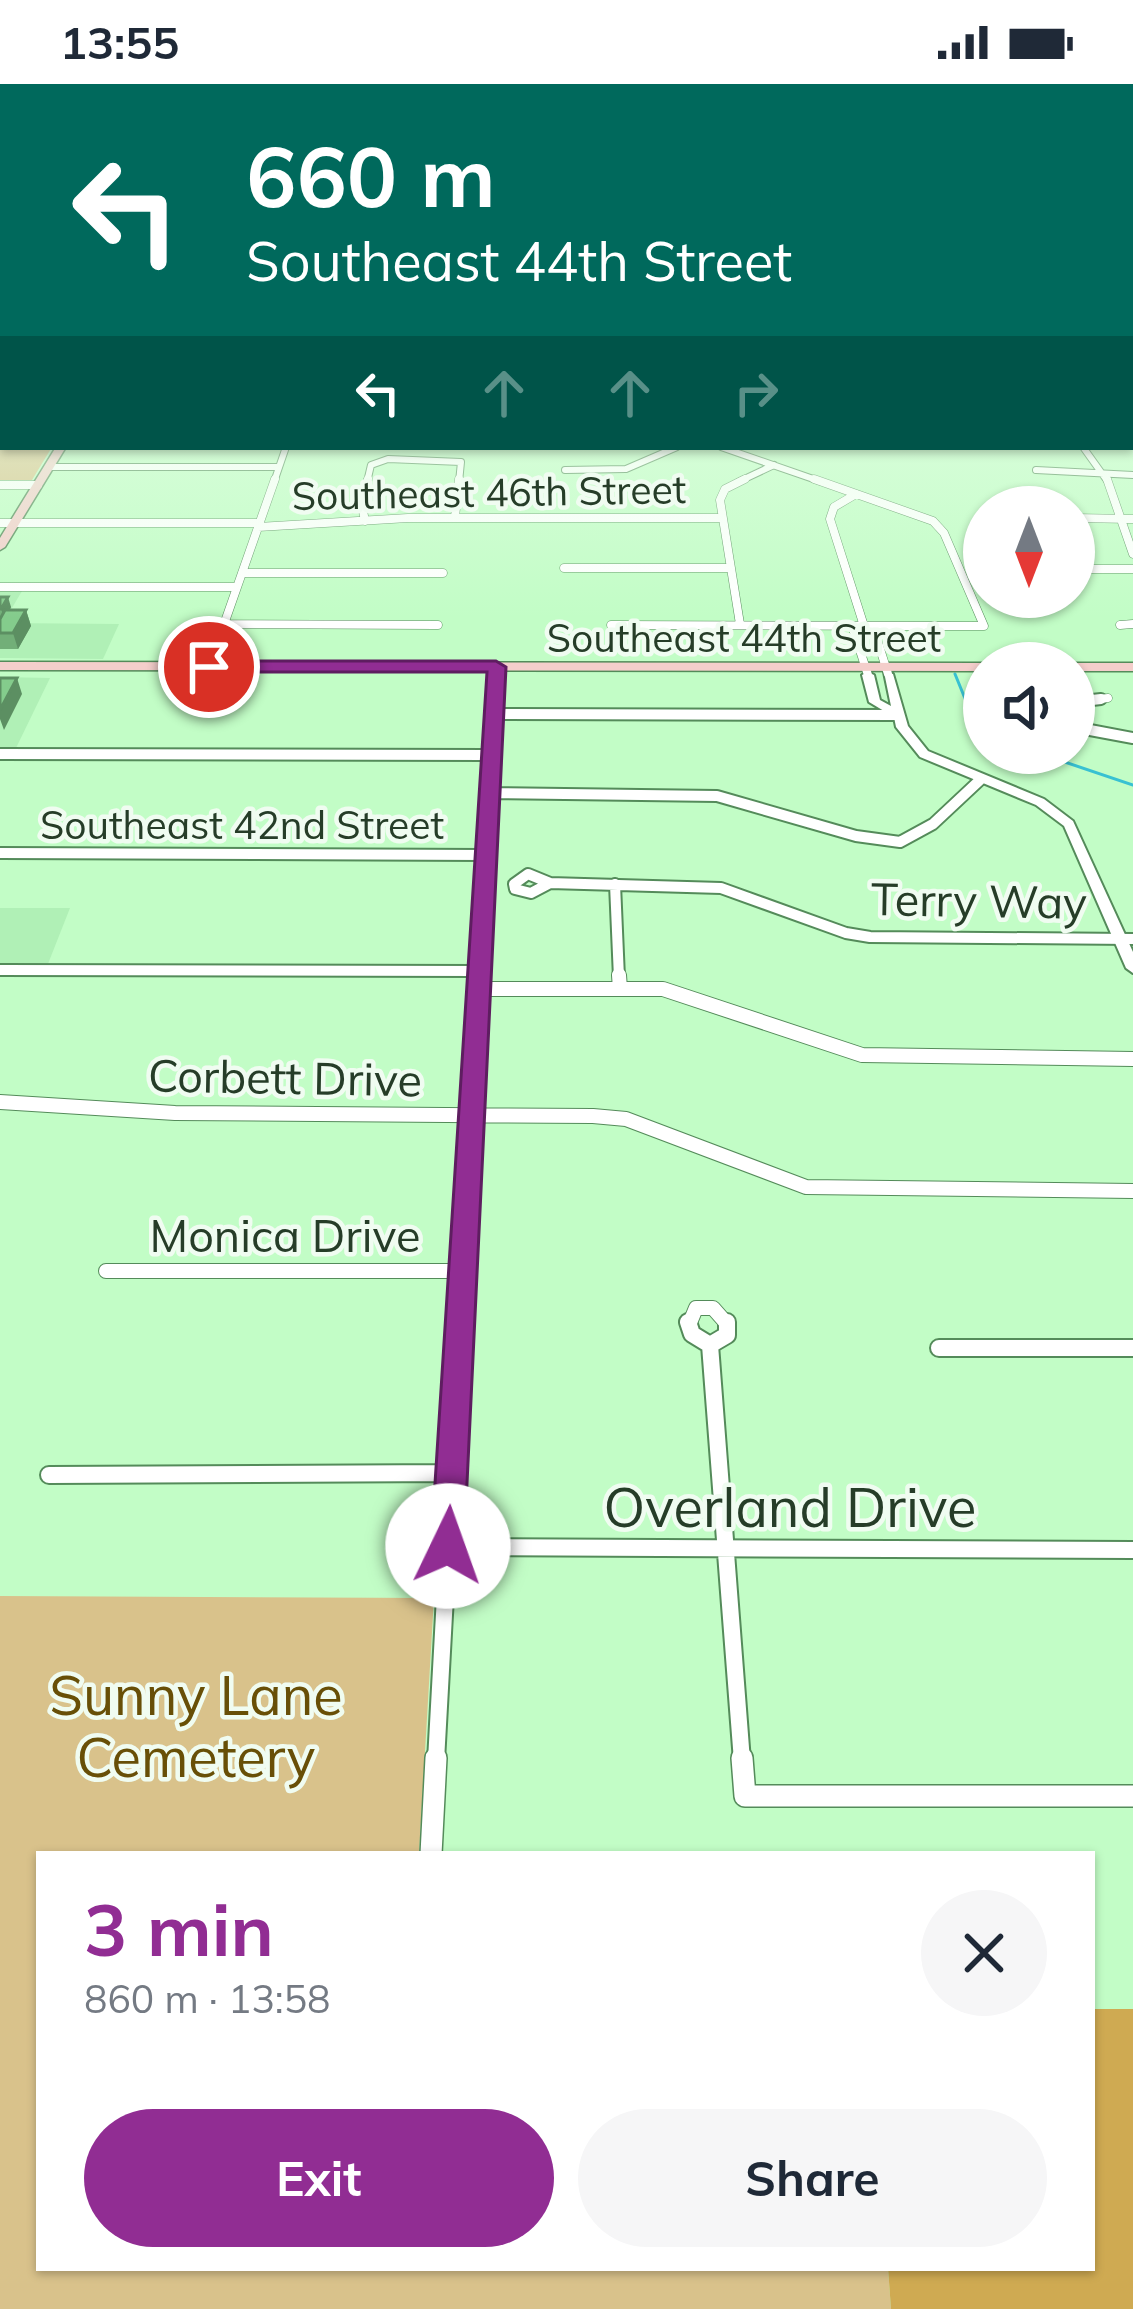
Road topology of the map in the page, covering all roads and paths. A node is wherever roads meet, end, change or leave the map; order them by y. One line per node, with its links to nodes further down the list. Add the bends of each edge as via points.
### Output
1 (60, 450): 7 (main road)
2 (285, 450): 8 (street)
3 (670, 450): 9 (street, via 626,469)
4 (731, 450): 6 (street)
5 (1085, 450): 11 (street)
6 (774, 465): 15 (street); 17 (street, via 721,493)
7 (49, 467): 8 (street); 14 (main road)
8 (279, 467): 24 (street)
9 (565, 470)
10 (1036, 470): 11 (street)
11 (1105, 474): 12 (street); 20 (street)
12 (1133, 475)
13 (0, 485): 14 (street)
14 (38, 485): 23 (main road)
15 (856, 494): 41 (street, via 830,514); 41 (street, via 940,526 984,626)
16 (455, 518): 17 (street, Southeast 46th Street); 21 (street, Southeast 46th Street); 21 (street, via 461,462 373,463)
17 (721, 518): 28 (street)
18 (1095, 519): 20 (street)
19 (1133, 519): 20 (street)
20 (1119, 520): 26 (street)
21 (365, 521): 24 (street, Southeast 46th Street)
22 (0, 523): 23 (street, Southeast 46th Street)
23 (15, 523): 24 (street, Southeast 46th Street); 25 (main road)
24 (259, 525): 31 (street)
25 (0, 547)
26 (1133, 554)
27 (564, 568): 28 (street)
28 (731, 568): 36 (street)
29 (1095, 569): 30 (street)
30 (1133, 569)
31 (242, 573): 32 (street); 34 (street)
32 (443, 573)
33 (0, 587): 34 (street)
34 (235, 587): 35 (street)
35 (223, 624): 40 (street); 43 (street)
36 (740, 624): 38 (street); 41 (street)
37 (1133, 624): 39 (street)
38 (611, 625)
39 (1120, 625)
40 (438, 626)
41 (864, 626): 48 (street, via 854,632); 49 (street)
42 (0, 666): 43 (main road, Southeast 44th Street)
43 (209, 667): 44 (main road, Southeast 44th Street)
44 (496, 667): 48 (main road, Southeast 44th Street); 54 (street)
45 (963, 668): 49 (main road, Southeast 44th Street)
46 (1095, 668): 47 (main road)
47 (1133, 668)
48 (867, 671): 49 (main road, Southeast 44th Street); 50 (street)
49 (887, 671): 51 (street)
50 (872, 691): 51 (street); 55 (street, via 875,703)
51 (893, 691): 55 (street)
52 (1108, 698): 53 (street)
53 (1095, 700)
54 (491, 714): 55 (street); 59 (street)
55 (899, 715): 60 (street, via 923,754)
56 (1095, 731): 57 (street)
57 (1133, 738)
58 (0, 754): 59 (street)
59 (488, 755): 61 (street)
60 (980, 780): 61 (street, via 900,842 717,796); 66 (street, via 1040,802 1069,824)
61 (488, 793): 63 (street)
62 (0, 853): 63 (street, Southeast 42nd Street)
63 (484, 855): 69 (street)
64 (550, 884): 65 (street, Terry Way)
65 (615, 884): 66 (street, Terry Way, via 721,888 871,937); 71 (street)
66 (1127, 939): 67 (street)
67 (1133, 968)
68 (0, 970): 69 (street)
69 (479, 971): 70 (street)
70 (479, 989): 71 (street); 74 (street)
71 (620, 989): 72 (street, via 663,989 862,1055)
72 (1133, 1058)
73 (0, 1102): 74 (street, Corbett Drive)
74 (472, 1116): 75 (street, Corbett Drive, via 626,1119 806,1187); 77 (street)
75 (1133, 1191)
76 (106, 1271): 77 (street, Monica Drive)
77 (465, 1271): 81 (street)
78 (710, 1346): 84 (street)
79 (940, 1348): 80 (street)
80 (1133, 1348)
81 (452, 1473): 82 (street); 83 (street)
82 (49, 1474)
83 (448, 1546): 84 (street, Overland Drive); 87 (street)
84 (725, 1550): 85 (street, Overland Drive); 86 (street, via 746,1796)
85 (1133, 1550)
86 (1133, 1796)
87 (431, 1851)

